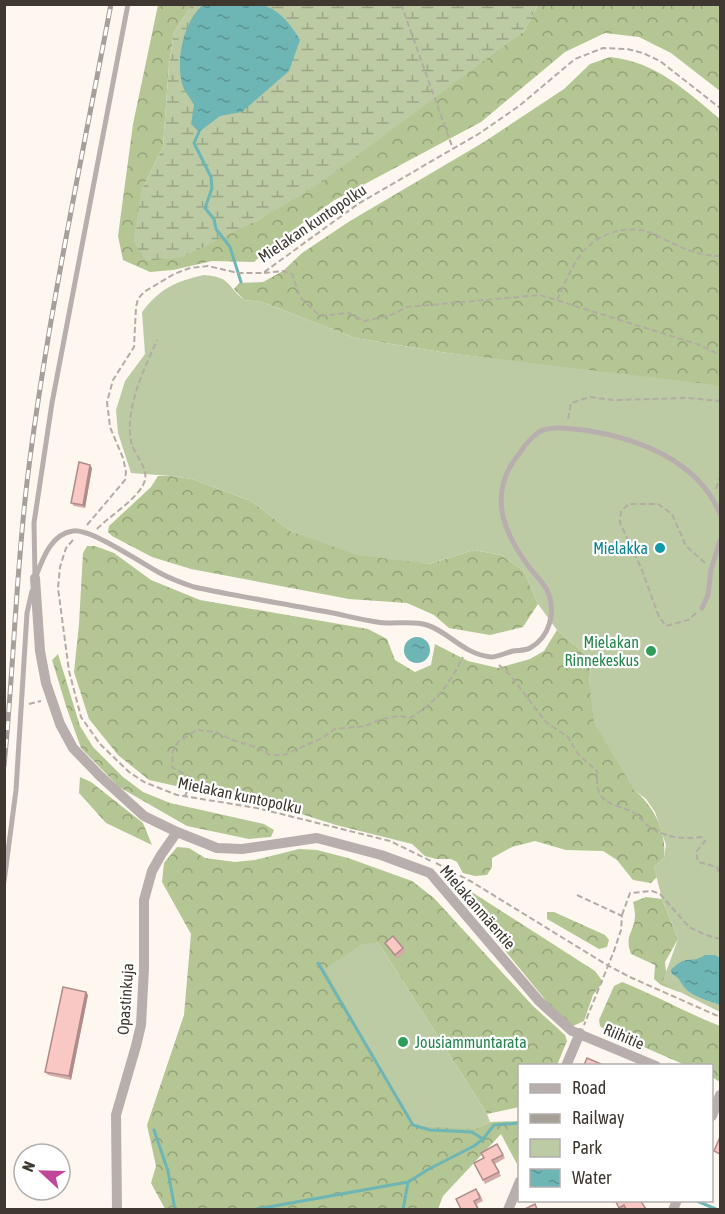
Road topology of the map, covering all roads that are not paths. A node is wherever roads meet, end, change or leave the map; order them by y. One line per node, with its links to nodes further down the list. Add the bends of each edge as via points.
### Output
1 (128, 4): 4 (lane, via 52,403 34,523)
2 (720, 514): 4 (lane, via 708,490 680,465 641,443 567,428 540,432 511,466 501,491 501,507 503,522 517,550 547,591 551,617 547,631 529,649 490,657 420,623 379,623 194,588 81,531 58,537 48,548)
3 (720, 540): 5 (lane)
4 (35, 578): 6 (street, Mielakanmäentie, via 40,651 51,700 73,748 144,816); 7 (lane, via 27,613 16,790)
5 (702, 608)
6 (177, 832): 8 (street, Mielakanmäentie, via 218,848 242,849 317,837 430,873 539,1001); 14 (street, Opastinkuja, via 156,863 144,900 141,1025 116,1115)
7 (4, 882)
8 (580, 1033): 9 (street); 10 (street, Riihitie)
9 (566, 1064)
10 (654, 1064)
11 (720, 1093): 12 (street)
12 (713, 1111)
13 (518, 1184): 15 (street)
14 (117, 1209)
15 (508, 1209)

